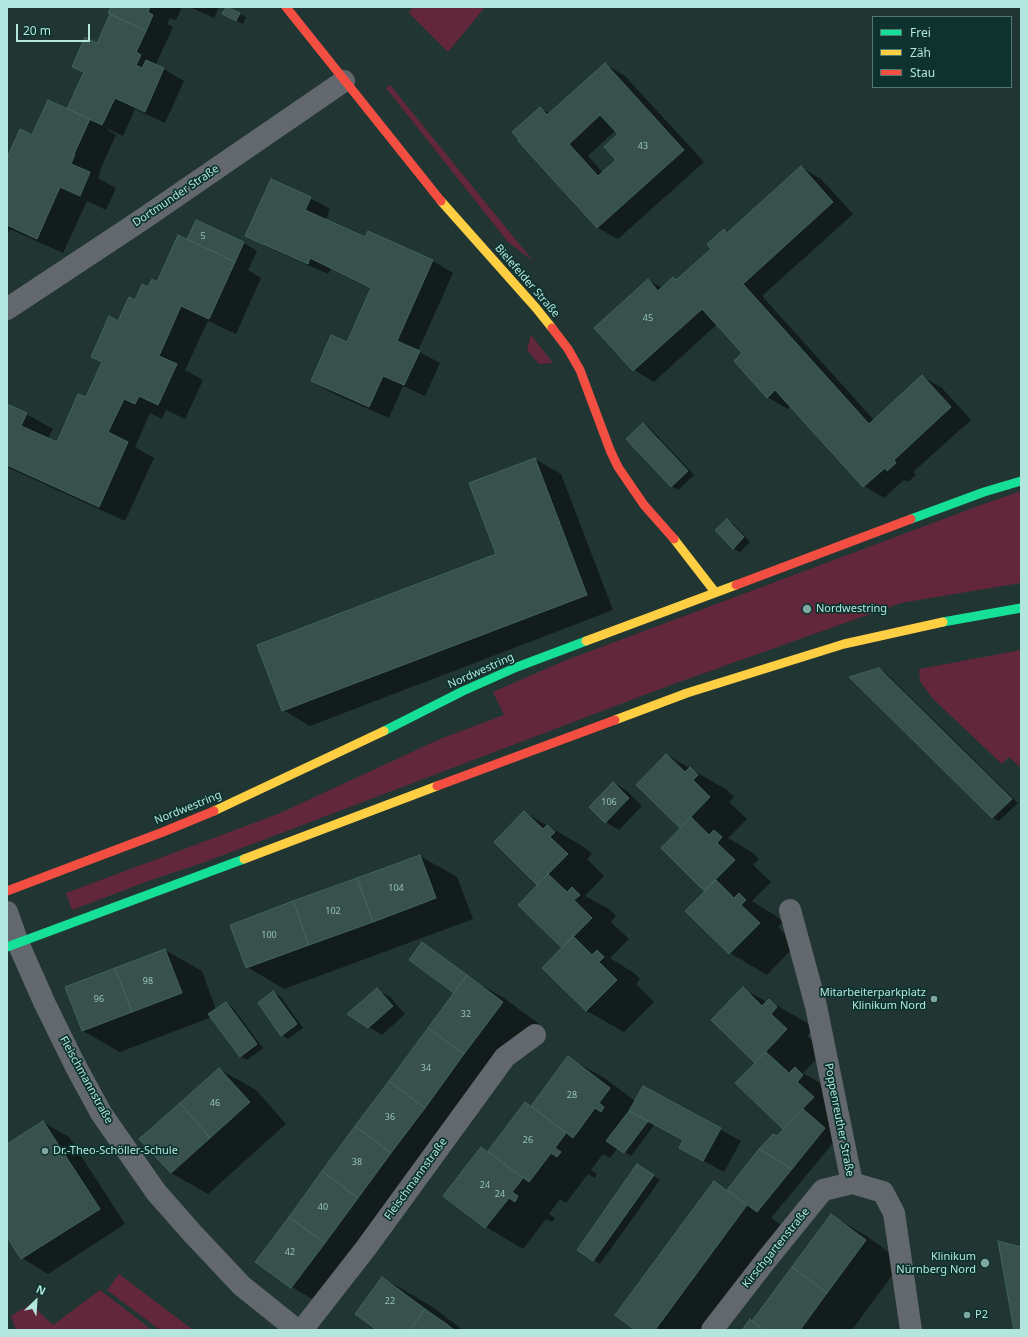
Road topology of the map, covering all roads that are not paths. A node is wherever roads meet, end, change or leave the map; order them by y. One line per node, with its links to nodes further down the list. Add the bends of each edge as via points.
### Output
1 (286, 7): 2 (main road, Bielefelder Straße)
2 (344, 81): 3 (street, Dortmunder Straße); 5 (main road, Bielefelder Straße, via 441,201 536,308 568,349 580,370 618,467 644,505)
3 (7, 309)
4 (1021, 480): 5 (main road, Nordwestring)
5 (715, 592): 7 (main road, Nordwestring, via 490,678 352,748 224,807)
6 (1021, 608): 10 (main road, via 929,624 844,644 694,690)
7 (7, 892)
8 (790, 910): 12 (street, Poppenreuther Straße, via 816,1006)
9 (7, 912): 10 (street, Fleischmannstraße)
10 (13, 945): 13 (street, Fleischmannstraße, via 101,1113 156,1192 242,1286)
11 (536, 1035): 14 (street, Fleischmannstraße, via 505,1057 366,1248)
12 (852, 1184): 15 (street, Kirschgartenstraße, via 823,1190); 16 (street, Poppenreuther Straße, via 883,1192 894,1213)
13 (297, 1330)
14 (302, 1330)
15 (712, 1330)
16 (911, 1330)

